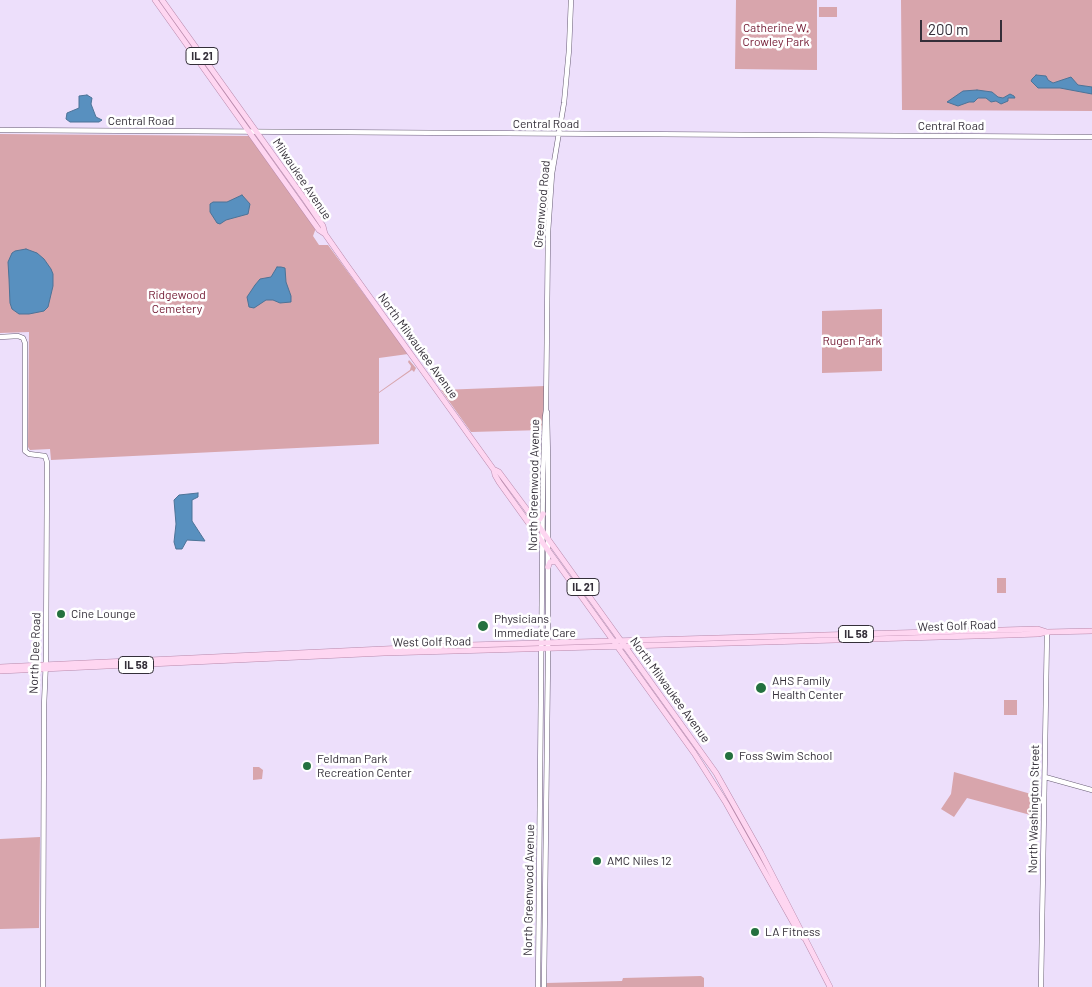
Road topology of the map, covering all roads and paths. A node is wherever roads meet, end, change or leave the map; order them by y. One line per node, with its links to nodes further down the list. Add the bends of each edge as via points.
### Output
1 (155, 0): 4 (main road, Milwaukee Avenue / IL 21)
2 (162, 0): 5 (main road, Milwaukee Avenue / IL 21)
3 (571, 0): 9 (main road, Greenwood Road, via 570,50)
4 (207, 72): 5 (main road, via 213,72); 7 (main road, Milwaukee Avenue / IL 21)
5 (227, 89): 8 (main road, Milwaukee Avenue / IL 21)
6 (0, 130): 7 (main road, Central Road)
7 (250, 132): 8 (main road, Central Road); 11 (main road, Milwaukee Avenue / IL 21)
8 (257, 132): 9 (main road, Central Road); 11 (main road, Milwaukee Avenue / IL 21, via 323,226)
9 (559, 134): 10 (main road, Central Road); 13 (main road, Greenwood Road, via 549,213)
10 (1092, 137)
11 (325, 234): 14 (main road, North Milwaukee Avenue)
12 (0, 337): 39 (main road, North Dee Road, via 18,336 25,343 25,451 44,456 47,462)
13 (546, 410): 15 (main road, North Greenwood Avenue); 18 (main road, North Greenwood Avenue)
14 (495, 470): 16 (main road, North Milwaukee Avenue / IL 21); 19 (main road, North Milwaukee Avenue / IL 21, via 495,475)
15 (543, 514): 16 (main road); 17 (main road, North Greenwood Avenue)
16 (535, 520): 17 (main road, North Milwaukee Avenue / IL 21)
17 (543, 532): 18 (main road, North Milwaukee Avenue / IL 21); 19 (main road, North Greenwood Avenue)
18 (548, 538): 20 (main road, North Greenwood Avenue); 26 (main road, North Milwaukee Avenue / IL 21)
19 (543, 543): 20 (main road, North Milwaukee Avenue / IL 21); 23 (main road, North Greenwood Avenue)
20 (548, 550): 21 (main road, North Milwaukee Avenue / IL 21); 22 (main road, North Greenwood Avenue)
21 (556, 561): 22 (main road); 27 (main road, North Milwaukee Avenue / IL 21)
22 (548, 566): 29 (main road, North Greenwood Avenue)
23 (543, 631): 28 (main road); 29 (main road, North Greenwood Avenue)
24 (1092, 631): 25 (main road, IL 58)
25 (1047, 632): 26 (main road, West Golf Road / IL 58, via 1038,629); 31 (main road, West Golf Road / IL 58); 41 (main road, North Washington Street)
26 (622, 640): 27 (main road, West Golf Road / IL 58); 30 (main road, North Milwaukee Avenue / IL 21)
27 (614, 641): 29 (main road, West Golf Road / IL 58); 32 (main road, North Milwaukee Avenue / IL 21)
28 (533, 643): 29 (main road, West Golf Road / IL 58); 39 (main road, West Golf Road / IL 58, via 105,661)
29 (545, 646): 33 (main road, West Golf Road / IL 58); 34 (main road, West Golf Road / IL 58); 35 (main road, North Greenwood Avenue); 37 (main road, North Greenwood Avenue)
30 (626, 646): 31 (main road, West Golf Road / IL 58); 32 (main road, West Golf Road / IL 58); 36 (main road, North Milwaukee Avenue / IL 21)
31 (640, 646): 36 (main road, via 636,652)
32 (618, 647): 33 (main road, West Golf Road / IL 58); 43 (main road, North Milwaukee Avenue / IL 21, via 710,777)
33 (558, 648): 35 (main road)
34 (526, 649): 37 (main road, via 539,652); 39 (main road, West Golf Road / IL 58)
35 (548, 657): 46 (main road, North Greenwood Avenue)
36 (637, 662): 43 (main road, North Milwaukee Avenue / IL 21, via 724,786)
37 (543, 664): 45 (main road, North Greenwood Avenue)
38 (0, 667): 39 (main road, West Golf Road / IL 58)
39 (46, 667): 40 (main road, West Golf Road / IL 58); 44 (main road, North Dee Road)
40 (0, 671)
41 (1045, 776): 42 (main road); 48 (main road, North Washington Street)
42 (1092, 790)
43 (804, 938): 47 (main road, North Milwaukee Avenue / IL 21)
44 (43, 987)
45 (538, 987)
46 (544, 987)
47 (830, 987)
48 (1041, 987)

